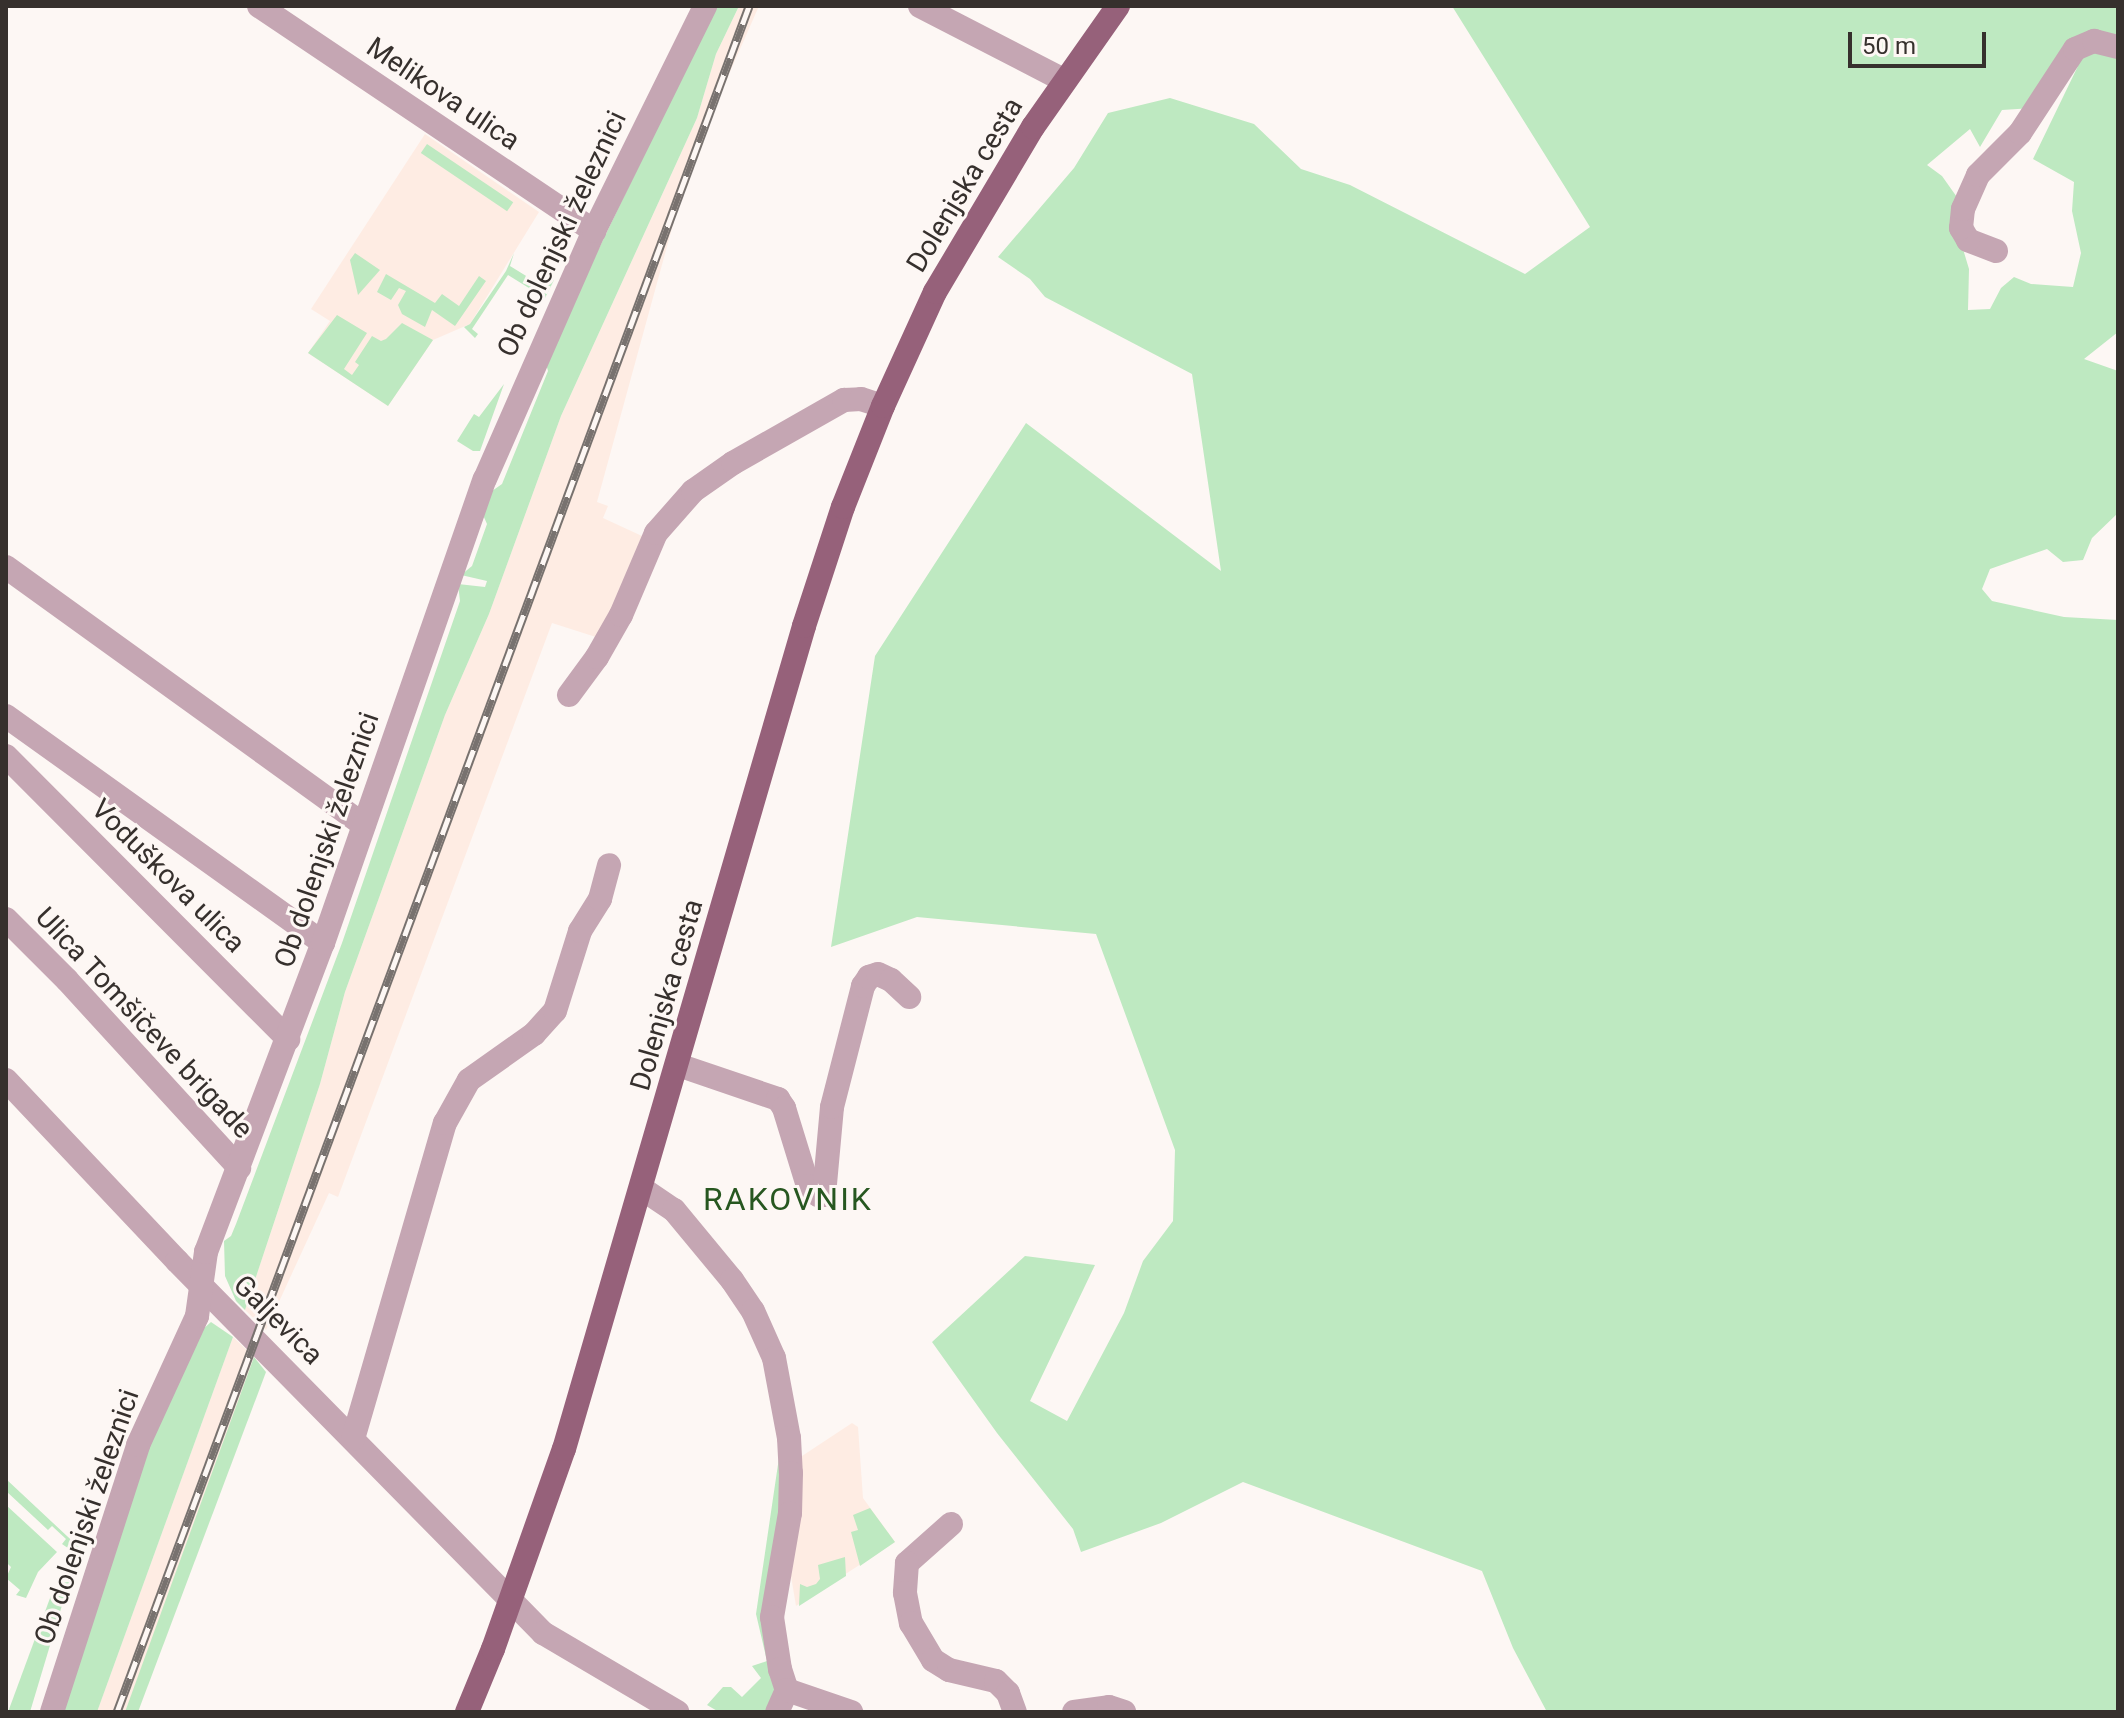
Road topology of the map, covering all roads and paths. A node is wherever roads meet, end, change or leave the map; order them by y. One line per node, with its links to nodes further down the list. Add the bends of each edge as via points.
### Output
1 (259, 6): 7 (street, Melikova ulica)
2 (705, 6): 7 (street, Ob dolenjski železnici)
3 (920, 6): 6 (street)
4 (1118, 6): 6 (main road, Dolenjska cesta)
5 (2118, 47): 8 (street, via 2094,41 2075,49 2028,123 1978,175 1961,228 1978,247)
6 (1065, 81): 9 (main road, Dolenjska cesta, via 935,292)
7 (594, 231): 14 (street, Ob dolenjski železnici, via 485,479)
8 (1996, 251)
9 (883, 406): 11 (street, via 844,400 693,491 656,533 621,615); 20 (main road, Dolenjska cesta, via 804,626)
10 (6, 567): 14 (street)
11 (569, 695)
12 (6, 716): 17 (street, Voduškova ulica)
13 (6, 756): 19 (street, Voduškova ulica)
14 (364, 825): 17 (street, Ob dolenjski železnici)
15 (609, 865): 25 (street, via 600,899 580,931 555,1011 534,1034 469,1080 445,1123)
16 (6, 919): 22 (street, Ulica Tomšičeve brigade)
17 (323, 943): 19 (street, Ob dolenjski železnici)
18 (909, 997): 20 (street, via 878,974 863,986 832,1107 824,1195 808,1186 778,1099)
19 (288, 1039): 22 (street, Ob dolenjski železnici)
20 (678, 1065): 23 (main road, Dolenjska cesta)
21 (6, 1080): 24 (street, Galjevica)
22 (239, 1168): 24 (street, Ob dolenjski železnici, via 206,1252)
23 (641, 1188): 27 (main road, Dolenjska cesta, via 564,1449); 28 (street, via 674,1210 732,1280 774,1358 791,1473 790,1513 772,1617)
24 (201, 1285): 25 (street, Galjevica); 29 (street, Ob dolenjski železnici, via 197,1316 138,1445)
25 (353, 1439): 27 (street, Galjevica)
26 (951, 1524): 33 (street, via 907,1563 911,1623 933,1660 949,1670 996,1681)
27 (510, 1600): 30 (main road, Dolenjska cesta); 31 (street, via 558,1644)
28 (782, 1701): 32 (street)
29 (52, 1712)
30 (467, 1712)
31 (677, 1712)
32 (851, 1712)
33 (1015, 1712)
34 (1074, 1712): 35 (street, via 1109,1707)
35 (1124, 1712)

